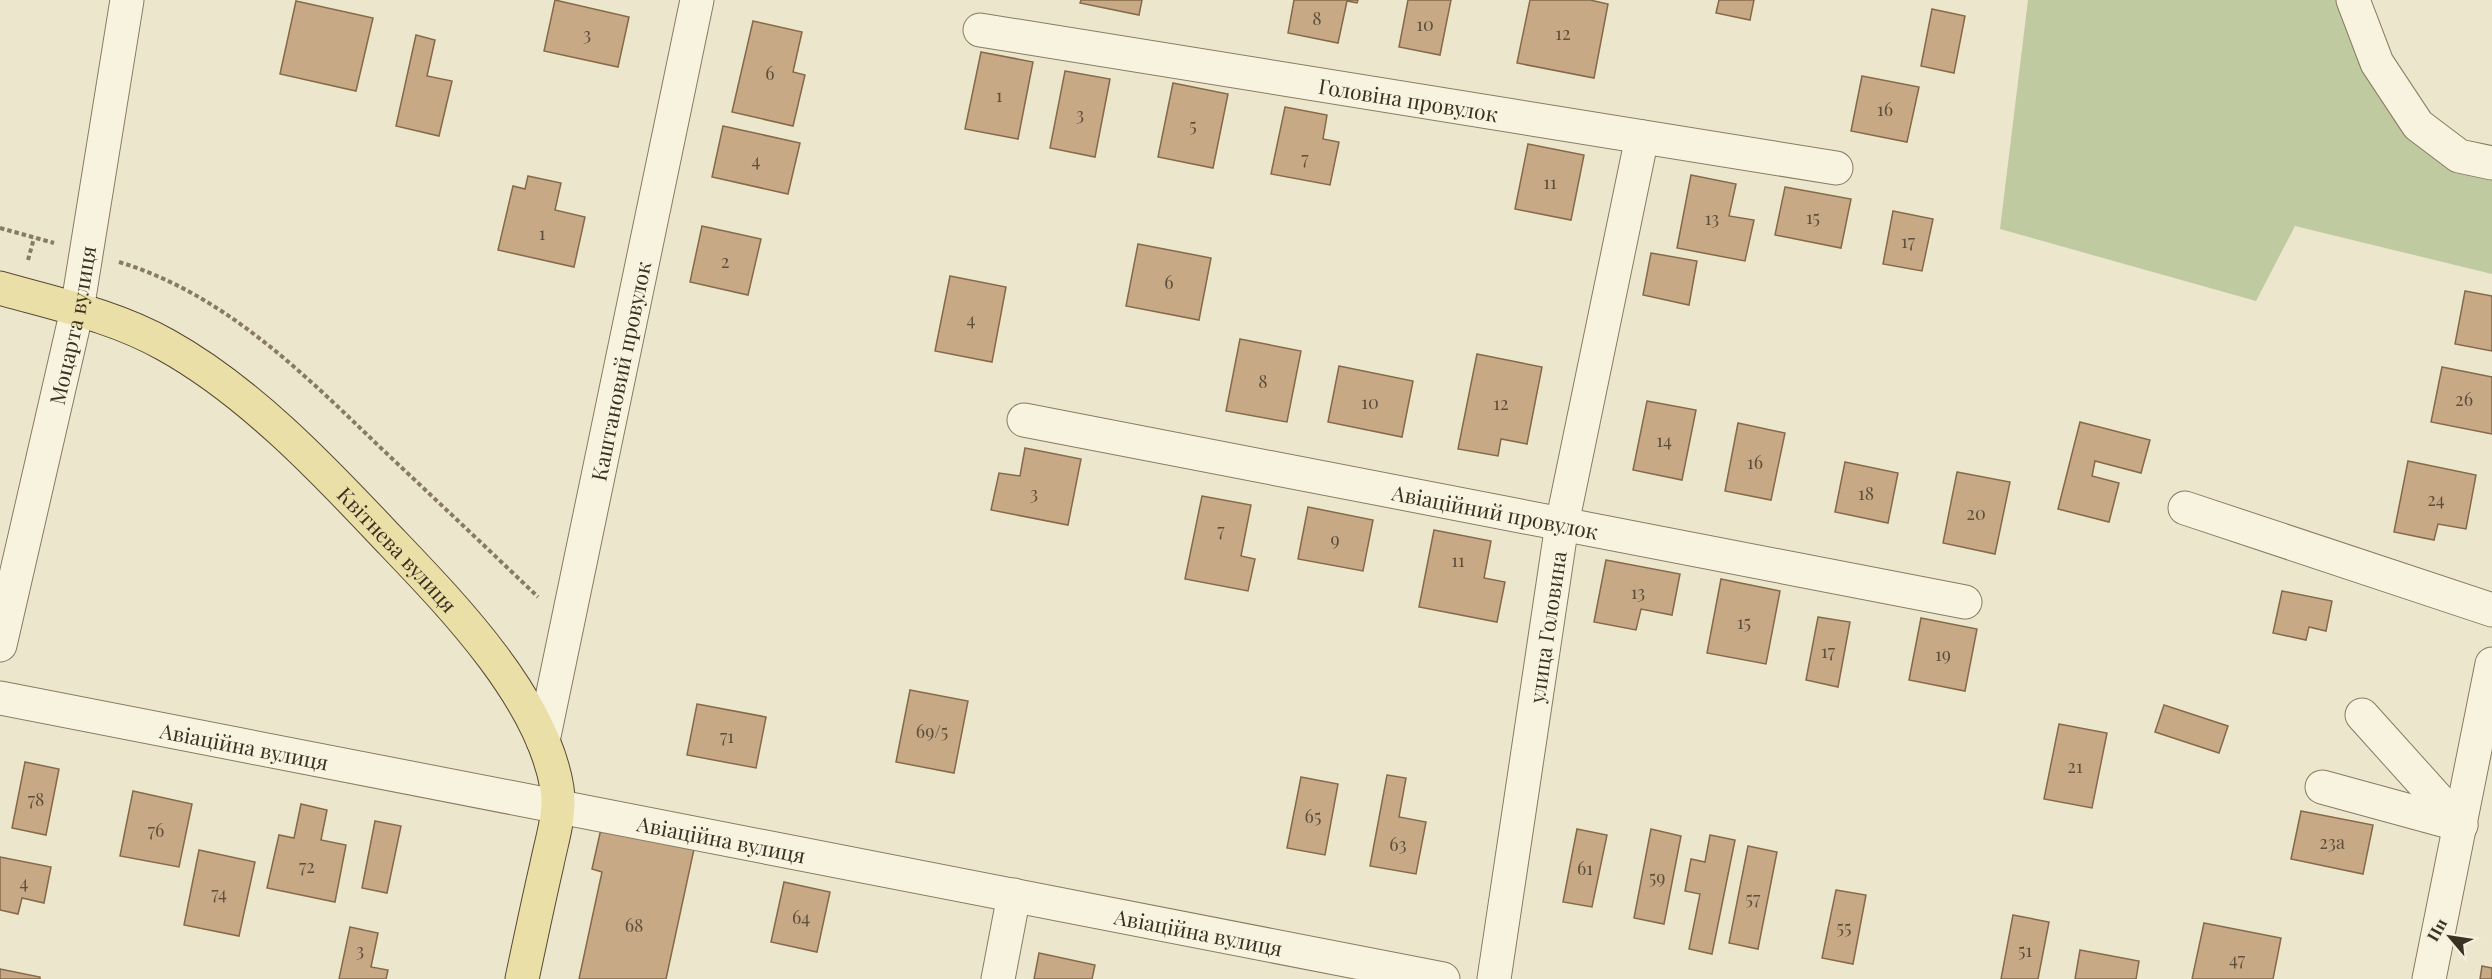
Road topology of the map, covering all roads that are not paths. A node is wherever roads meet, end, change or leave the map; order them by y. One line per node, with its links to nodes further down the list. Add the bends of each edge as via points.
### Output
1 (127, 0): 9 (street, Моцарта вулиця)
2 (697, 0): 20 (street, Каштановий провулок)
3 (2353, 0): 6 (street, via 2377,63 2418,125 2459,156)
4 (980, 30): 5 (street, Головіна провулок)
5 (1642, 137): 7 (street, Головіна провулок); 12 (street, улица Головина)
6 (2492, 163)
7 (1836, 168)
8 (0, 288): 9 (main road, Квітнева вулиця)
9 (77, 310): 15 (street, Моцарта вулиця); 20 (main road, Квітнева вулиця, via 136,330 191,360 294,444 394,544 486,648)
10 (1024, 420): 12 (street, Авіаційний провулок)
11 (2185, 508): 14 (street)
12 (1562, 524): 13 (street, Авіаційний провулок); 28 (street, улица Головина)
13 (1965, 602)
14 (2492, 610)
15 (0, 645)
16 (2492, 664): 19 (street)
17 (0, 698): 22 (street, Авіаційна вулиця)
18 (2362, 715): 23 (street)
19 (2487, 718): 23 (street)
20 (543, 741): 22 (main road, Квітнева вулиця)
21 (2322, 787): 23 (street)
22 (559, 807): 24 (street, Авіаційна вулиця); 25 (main road, Квітнева вулиця)
23 (2461, 825): 29 (street)
24 (1014, 895): 26 (street); 27 (street, Авіаційна вулиця)
25 (522, 979)
26 (998, 979)
27 (1443, 979)
28 (1494, 979)
29 (2429, 979)

